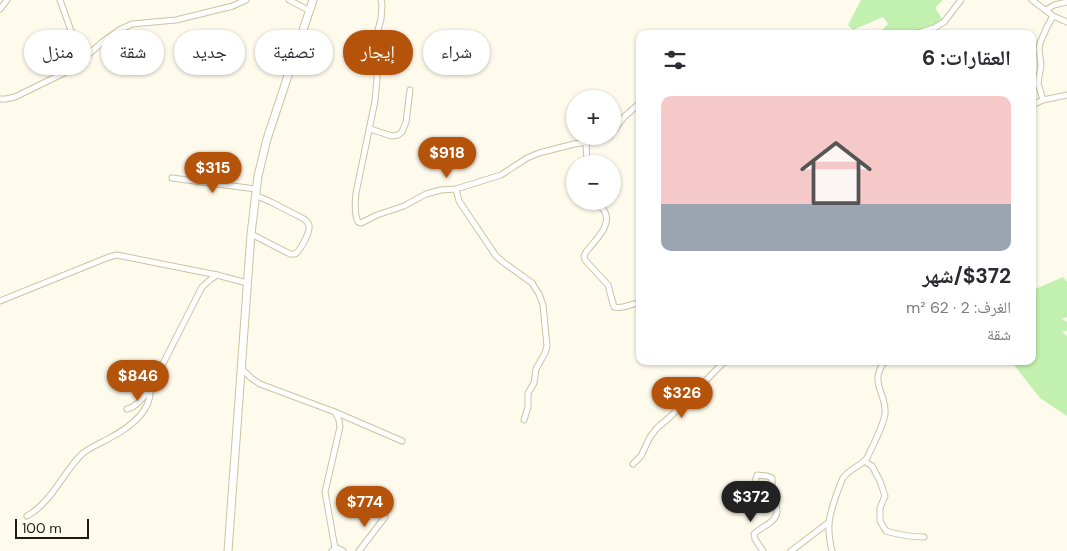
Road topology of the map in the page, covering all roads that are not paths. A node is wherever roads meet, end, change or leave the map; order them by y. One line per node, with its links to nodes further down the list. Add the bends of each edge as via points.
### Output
1 (7, 0): 10 (street)
2 (60, 0): 15 (street)
3 (246, 0): 17 (street, via 176,20 132,24 119,30)
4 (289, 0): 12 (street)
5 (314, 0): 12 (main road)
6 (381, 0): 26 (street, via 381,19 375,42 377,78)
7 (961, 0): 16 (street, via 948,18)
8 (1032, 0): 11 (street)
9 (1067, 2): 11 (street)
10 (0, 9)
11 (1046, 10): 13 (street)
12 (310, 11): 30 (main road, via 267,139)
13 (1053, 16): 14 (street); 22 (street, via 1039,50 1038,83)
14 (1067, 22)
15 (72, 30)
16 (927, 30)
17 (91, 53)
18 (60, 75): 21 (street, via 15,97)
19 (410, 90): 26 (street, via 402,132 392,136)
20 (1067, 95): 22 (street)
21 (0, 99)
22 (1043, 100): 23 (street)
23 (1036, 103)
24 (636, 106): 25 (street)
25 (621, 121)
26 (370, 129): 29 (street, via 356,192 358,222 404,206 426,194)
27 (574, 145): 29 (street, via 533,155 505,173)
28 (172, 178): 30 (street)
29 (456, 189): 43 (street, via 459,201 496,256 532,283 541,300 547,346 528,393)
30 (256, 192): 32 (main road); 32 (street, via 304,219 309,228 300,250 295,254)
31 (603, 210): 36 (street, via 607,220 586,252 585,260 608,285 614,307)
32 (251, 234): 34 (main road)
33 (217, 275): 34 (street); 35 (street, via 117,255); 40 (street, via 202,287)
34 (247, 283): 39 (main road)
35 (0, 301)
36 (636, 303)
37 (721, 365): 46 (street, via 657,428)
38 (882, 365): 45 (street, via 878,386 885,407 884,416)
39 (241, 368): 42 (street, via 260,384); 53 (main road)
40 (150, 388): 41 (street, via 135,406); 48 (street, via 150,400 142,413 126,428 76,460 52,493)
41 (128, 409)
42 (335, 412): 44 (street); 52 (street, via 340,427 326,492)
43 (524, 420)
44 (402, 441)
45 (864, 461): 50 (street, via 843,478); 51 (street, via 872,466 880,480 884,496 880,521 886,531)
46 (633, 464)
47 (754, 486): 56 (street, via 757,475 772,478 778,511 775,518 754,534)
48 (28, 516)
49 (385, 517): 55 (street)
50 (828, 523): 57 (street); 58 (street)
51 (924, 537)
52 (334, 550): 54 (street)
53 (228, 551)
54 (343, 551)
55 (359, 551)
56 (763, 551)
57 (791, 551)
58 (832, 551)

